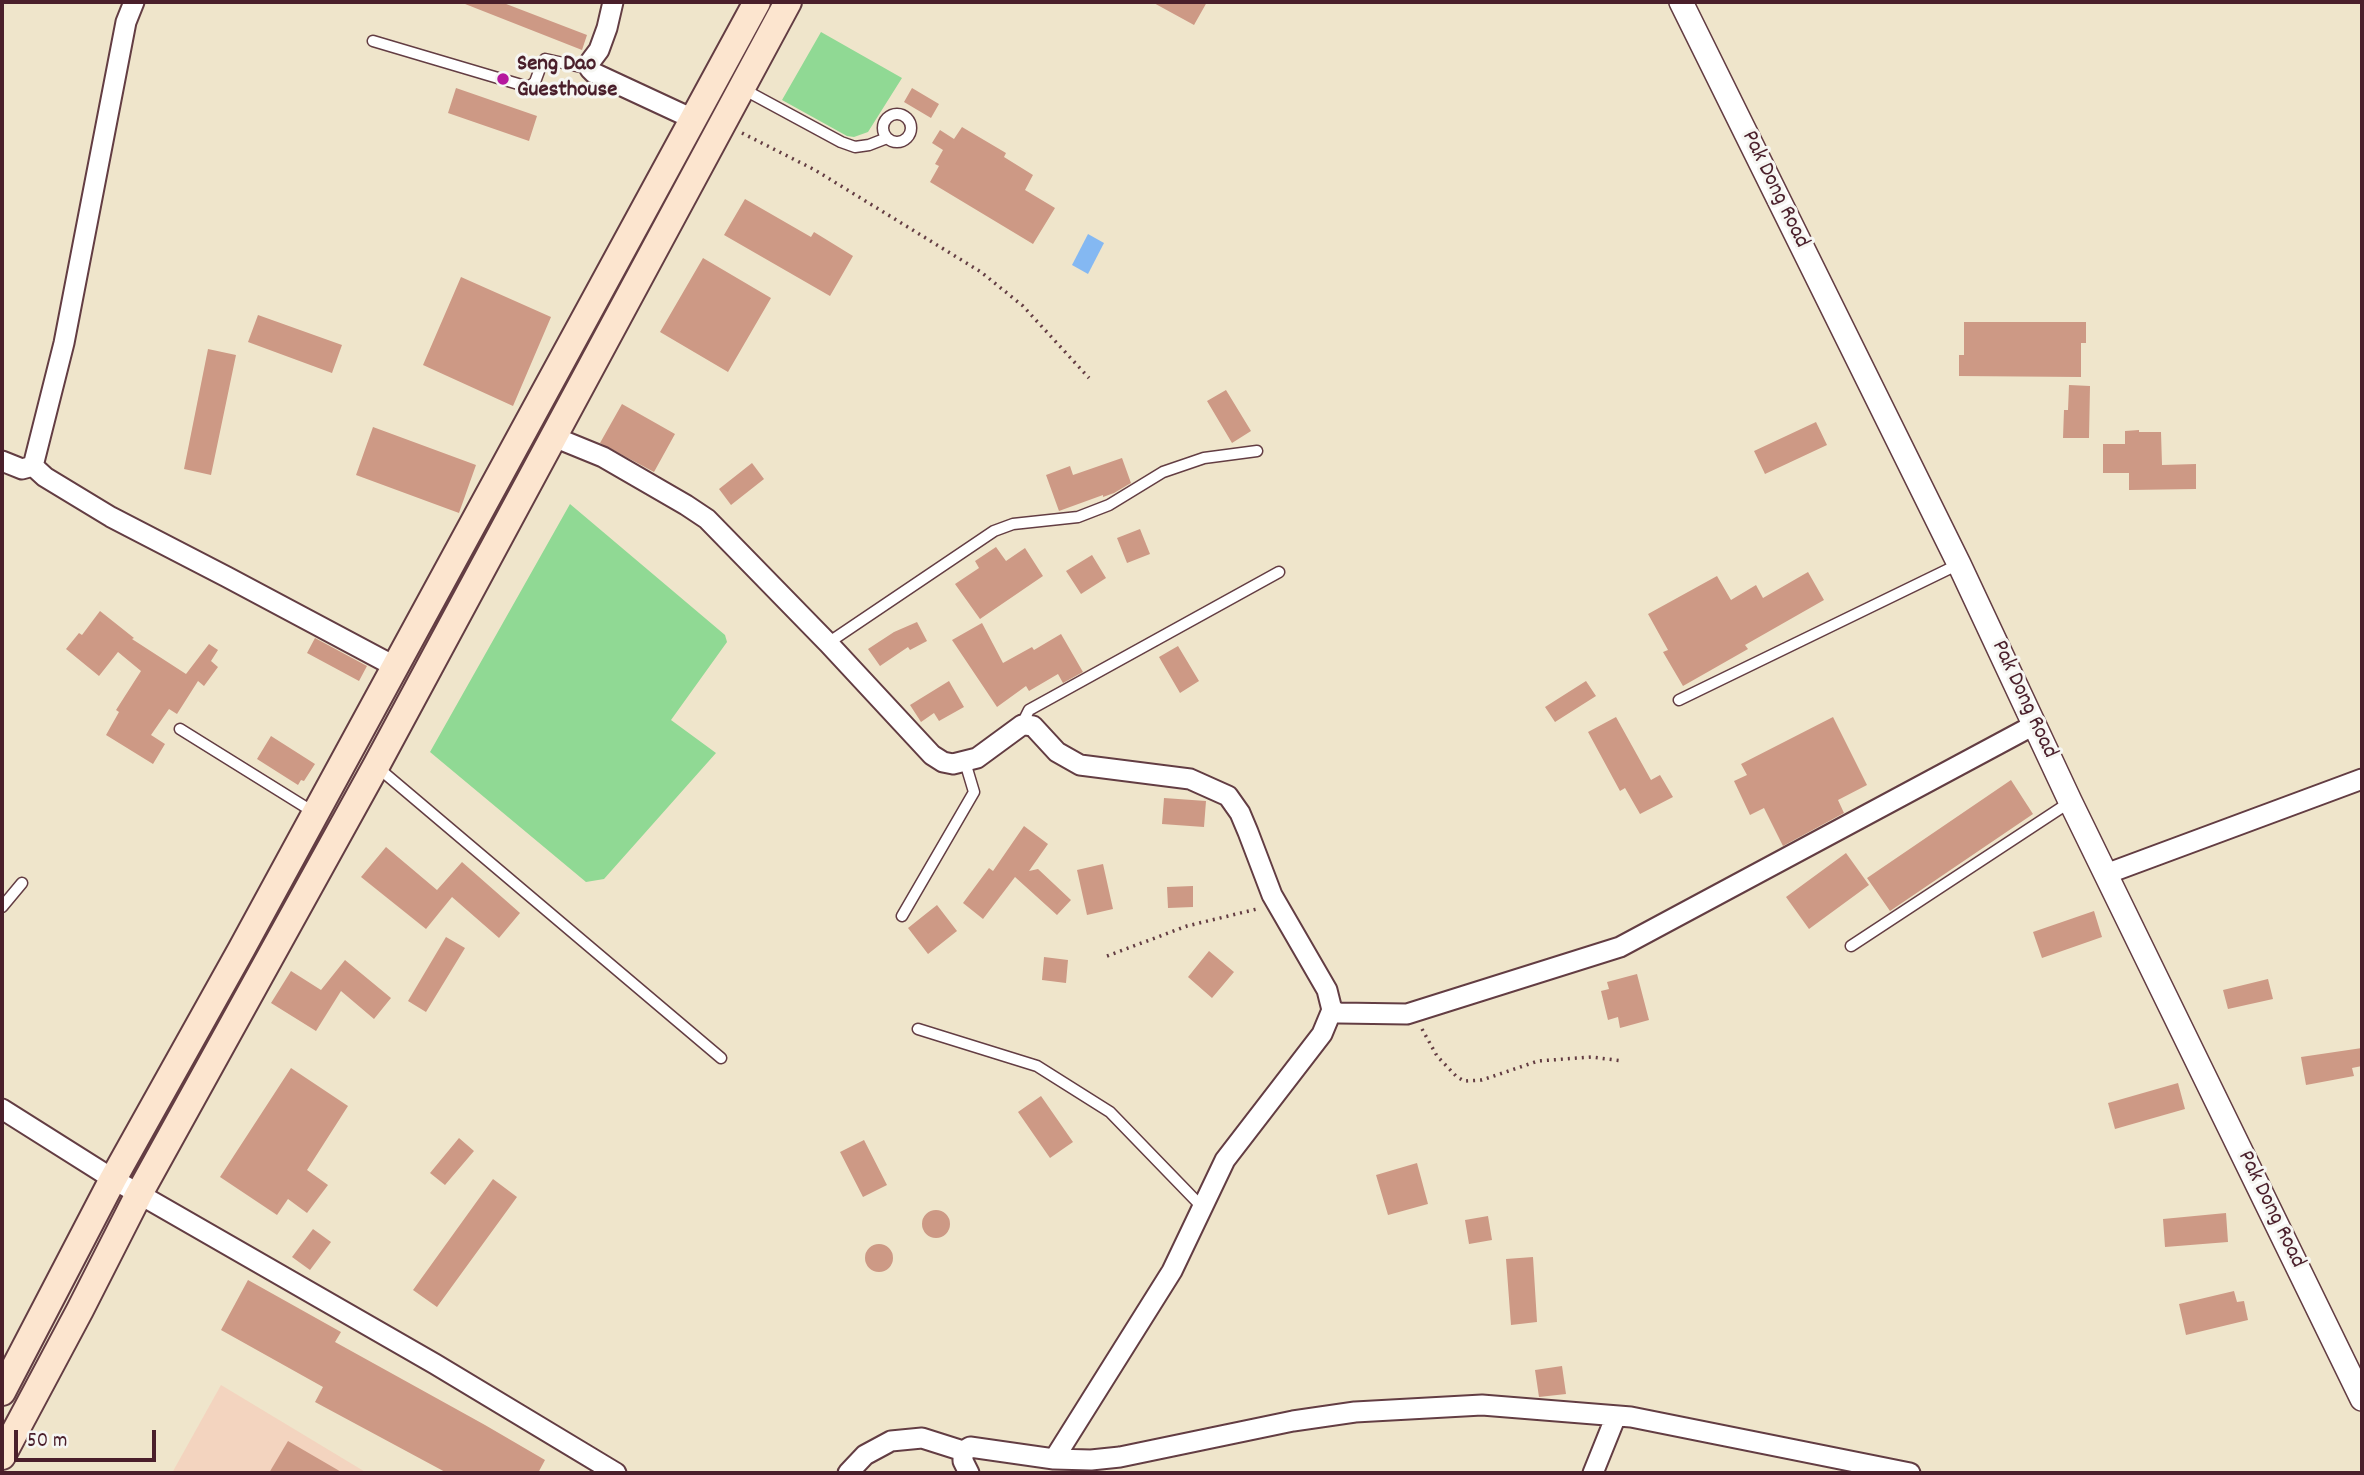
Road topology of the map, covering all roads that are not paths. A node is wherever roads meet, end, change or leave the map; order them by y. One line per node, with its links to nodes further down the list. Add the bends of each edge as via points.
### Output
1 (134, 2): 16 (street, via 126,22 64,342)
2 (613, 2): 7 (street)
3 (757, 2): 9 (main road)
4 (788, 2): 8 (main road)
5 (1681, 2): 17 (street, Pak Dong Road)
6 (373, 41): 7 (lane, via 525,86 535,82 545,59)
7 (590, 69): 9 (street)
8 (742, 88): 10 (lane, via 855,147); 12 (main road)
9 (693, 119): 11 (main road)
10 (887, 138)
11 (654, 189): 12 (main road); 20 (main road)
12 (680, 202): 13 (main road)
13 (554, 437): 19 (street, via 603,457 706,519); 26 (main road)
14 (1257, 452): 19 (lane, via 1204,458 1163,472 1109,505 1078,517 1013,524 994,531)
15 (2, 461): 16 (street, via 22,468)
16 (33, 466): 20 (street, via 111,517)
17 (1959, 564): 21 (lane); 23 (street, Pak Dong Road)
18 (1279, 572): 22 (lane, via 1030,710)
19 (828, 643): 25 (street, via 932,755 943,762)
20 (394, 666): 29 (main road)
21 (1679, 700)
22 (1027, 725): 25 (street); 35 (street, via 1080,765 1190,779 1228,796 1240,813 1276,904 1327,990)
23 (2034, 725): 28 (street, Pak Dong Road); 35 (street, via 1620,947 1407,1014)
24 (180, 729): 29 (lane)
25 (965, 762): 33 (lane, via 974,792)
26 (376, 766): 37 (lane); 40 (main road)
27 (2362, 779): 30 (street)
28 (2070, 801): 30 (street, Pak Dong Road); 34 (lane)
29 (315, 813): 39 (main road)
30 (2106, 874): 44 (street, Pak Dong Road)
31 (22, 883): 32 (lane)
32 (2, 907)
33 (902, 916)
34 (1851, 946)
35 (1332, 1010): 41 (street, via 1322,1034 1225,1160)
36 (918, 1029): 41 (lane, via 1037,1066 1110,1112)
37 (721, 1058)
38 (2, 1110): 39 (street)
39 (113, 1179): 40 (street); 42 (main road)
40 (139, 1194): 42 (main road); 50 (street)
41 (1202, 1207): 48 (street, via 1172,1270)
42 (67, 1303): 43 (main road); 47 (main road)
43 (2, 1392)
44 (2362, 1399)
45 (1616, 1416): 48 (street, via 1482,1405 1396,1408 1293,1421 1120,1457); 49 (street); 53 (street)
46 (963, 1451): 48 (street, via 970,1447); 51 (street, via 922,1438 891,1441 865,1455); 52 (street)
47 (2, 1456)
48 (1054, 1459)
49 (1841, 1466): 54 (street)
50 (616, 1473)
51 (848, 1473)
52 (969, 1473)
53 (1593, 1473)
54 (1910, 1473)

